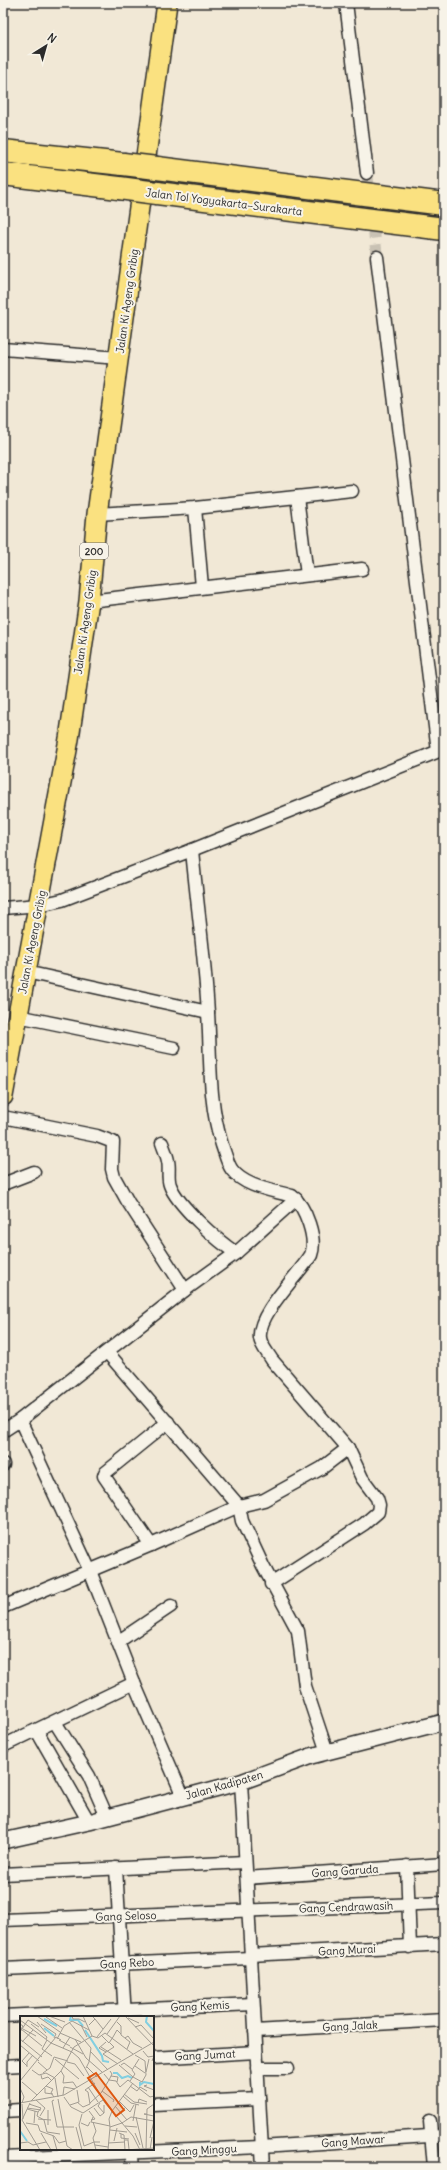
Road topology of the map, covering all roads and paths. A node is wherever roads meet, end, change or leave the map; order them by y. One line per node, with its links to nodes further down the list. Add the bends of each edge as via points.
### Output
1 (167, 3): 10 (main road, Jalan Ki Ageng Gribig / 200)
2 (346, 3): 5 (street)
3 (3, 151): 6 (highway, bridge)
4 (3, 174): 7 (highway, Jalan Tol Yogyakarta–Surakarta, bridge)
5 (367, 174)
6 (444, 204)
7 (444, 229)
8 (377, 257): 19 (street)
9 (3, 349): 10 (street)
10 (119, 358): 14 (main road, Jalan Ki Ageng Gribig / 200)
11 (352, 491): 12 (street)
12 (297, 497): 13 (street); 16 (street)
13 (195, 508): 14 (street); 17 (street)
14 (98, 514): 18 (main road, Jalan Ki Ageng Gribig / 200)
15 (362, 569): 16 (street)
16 (307, 575): 17 (street)
17 (202, 587): 18 (street)
18 (89, 601): 21 (main road, Jalan Ki Ageng Gribig / 200)
19 (441, 750): 20 (street)
20 (192, 850): 21 (street, via 62,900); 24 (street)
21 (39, 906): 22 (street); 23 (main road, Jalan Ki Ageng Gribig / 200)
22 (3, 908)
23 (26, 972): 24 (street); 25 (main road, Jalan Ki Ageng Gribig / 200)
24 (208, 1012): 32 (street, via 211,1093 217,1128 231,1169 248,1183)
25 (18, 1016): 26 (street); 27 (main road, Jalan Ki Ageng Gribig / 200)
26 (174, 1048)
27 (3, 1096)
28 (3, 1117): 34 (street, via 97,1136 113,1142 114,1177)
29 (162, 1143): 33 (street, via 172,1190 224,1246)
30 (34, 1172): 31 (street)
31 (3, 1184)
32 (296, 1199): 33 (street); 39 (street, via 309,1225 312,1250 307,1261 264,1319 261,1344)
33 (236, 1253): 34 (street)
34 (185, 1290): 35 (street)
35 (107, 1352): 36 (street); 37 (street)
36 (20, 1420): 38 (street); 42 (street)
37 (168, 1422): 40 (street); 41 (street, via 104,1476)
38 (3, 1431)
39 (348, 1448): 40 (street, via 322,1468 283,1491 264,1500); 43 (street, via 362,1478 378,1502 378,1512 364,1524)
40 (239, 1506): 41 (street); 43 (street, via 242,1521)
41 (151, 1545): 42 (street)
42 (90, 1571): 45 (street); 46 (street)
43 (271, 1584): 52 (street, via 298,1631 305,1686)
44 (171, 1606): 46 (street)
45 (3, 1607)
46 (119, 1641): 47 (street)
47 (134, 1683): 48 (street); 54 (street)
48 (55, 1722): 50 (street); 55 (street, via 89,1776)
49 (444, 1722): 52 (street, Jalan Kadipaten)
50 (37, 1731): 51 (street); 56 (street)
51 (3, 1746)
52 (327, 1752): 53 (street, Jalan Kadipaten)
53 (241, 1782): 54 (street, Jalan Kadipaten); 58 (street)
54 (183, 1796): 55 (street, Jalan Kadipaten)
55 (107, 1817): 56 (street, Jalan Kadipaten)
56 (89, 1822): 57 (street, Jalan Kadipaten)
57 (3, 1840)
58 (245, 1862): 61 (street); 63 (street)
59 (444, 1864): 60 (street, Gang Garuda)
60 (407, 1866): 63 (street, Gang Garuda); 65 (street)
61 (116, 1868): 62 (street); 67 (street)
62 (3, 1874)
63 (246, 1878): 66 (street)
64 (444, 1903): 65 (street, Gang Cendrawasih)
65 (407, 1904): 66 (street, Gang Cendrawasih); 70 (street)
66 (248, 1911): 67 (street, Gang Seloso); 71 (street)
67 (119, 1916): 68 (street, Gang Seloso); 72 (street)
68 (3, 1920)
69 (444, 1944): 70 (street, Gang Murai)
70 (410, 1947): 71 (street, Gang Murai)
71 (251, 1956): 72 (street, Gang Rebo); 74 (street)
72 (121, 1964): 73 (street, Gang Rebo); 75 (street)
73 (3, 1969)
74 (254, 2004): 75 (street, Gang Kemis); 78 (street)
75 (125, 2013): 76 (street, Gang Kemis)
76 (3, 2016)
77 (444, 2020): 78 (street, Gang Jalak)
78 (255, 2032): 79 (street)
79 (256, 2052): 80 (street, Gang Jumat); 83 (street)
80 (154, 2058)
81 (20, 2065): 82 (street)
82 (3, 2066)
83 (257, 2068): 84 (street); 85 (street)
84 (288, 2068)
85 (259, 2099): 86 (street); 92 (street)
86 (154, 2104)
87 (20, 2110): 88 (street)
88 (3, 2111)
89 (430, 2121): 91 (street)
90 (444, 2135): 91 (street, Gang Mawar)
91 (431, 2136): 92 (street, Gang Mawar); 97 (street)
92 (262, 2147): 93 (street, Gang Minggu); 96 (street)
93 (132, 2151): 94 (street, Gang Minggu); 95 (street)
94 (3, 2158)
95 (133, 2167)
96 (263, 2167)
97 (434, 2167)

